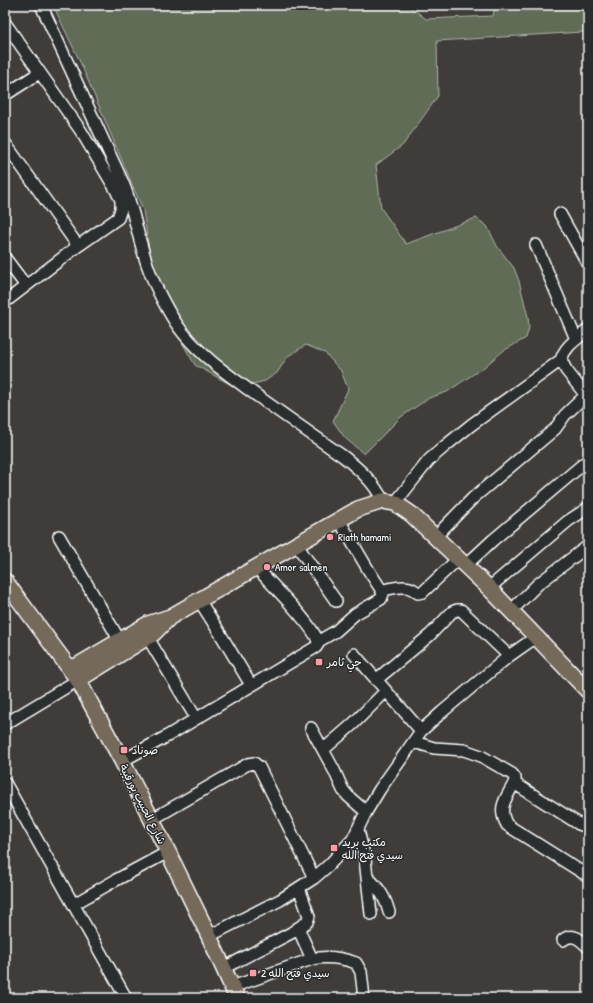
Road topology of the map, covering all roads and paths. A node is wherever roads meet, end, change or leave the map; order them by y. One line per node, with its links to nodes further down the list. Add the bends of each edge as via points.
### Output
1 (41, 5): 17 (street, via 123,182 148,268 168,309 183,332 225,372 344,457)
2 (5, 23): 3 (street)
3 (38, 73): 4 (street); 8 (street, via 81,132 121,200 118,218)
4 (5, 95)
5 (5, 143): 8 (street)
6 (560, 214): 10 (street)
7 (536, 245): 13 (street)
8 (78, 246): 11 (street)
9 (5, 258): 11 (street)
10 (588, 264)
11 (26, 286): 12 (street)
12 (5, 302)
13 (583, 337): 14 (street, via 564,350)
14 (561, 360): 15 (street); 17 (street, via 444,447)
15 (587, 397): 21 (street, via 565,415 555,429 473,498)
16 (588, 460): 24 (street)
17 (389, 502): 19 (main road, via 358,509); 21 (main road, via 411,514)
18 (588, 508): 27 (street, via 568,521)
19 (339, 520): 22 (main road); 28 (street)
20 (59, 536): 35 (street)
21 (435, 536): 24 (main road)
22 (296, 544): 25 (main road); 30 (street)
23 (588, 546): 31 (street, via 538,584)
24 (462, 563): 27 (main road); 28 (street, via 423,592 418,593 412,588 390,588)
25 (256, 567): 29 (main road); 36 (street, via 304,620)
26 (5, 581): 39 (main road, شارع الحبيب بورقيبة)
27 (489, 588): 31 (main road)
28 (382, 591): 36 (street, via 381,599)
29 (199, 600): 32 (main road); 41 (street)
30 (336, 601)
31 (511, 611): 33 (main road)
32 (170, 617): 34 (main road); 35 (main road, via 148,624)
33 (536, 637): 38 (street); 43 (main road)
34 (148, 638): 39 (main road); 44 (street)
35 (120, 641): 39 (main road)
36 (319, 641): 41 (street, via 316,647)
37 (354, 654): 40 (street)
38 (509, 656): 40 (street, via 461,610 456,610); 47 (street)
39 (74, 675): 45 (street); 50 (main road, شارع الحبيب بورقيبة)
40 (376, 680): 42 (street)
41 (251, 685): 44 (street)
42 (386, 691): 47 (street); 49 (street, via 344,733)
43 (588, 691)
44 (196, 718): 50 (street)
45 (5, 724)
46 (311, 728): 49 (street)
47 (421, 731): 48 (street)
48 (414, 742): 52 (street, via 434,748 464,750 481,756 512,774 515,778); 53 (street)
49 (322, 750): 53 (street, via 343,790)
50 (122, 761): 54 (main road, شارع الحبيب بورقيبة)
51 (5, 783): 62 (street)
52 (514, 783): 55 (street, via 579,824); 58 (street, via 502,808 507,825)
53 (366, 812): 56 (street)
54 (151, 820): 57 (main road, شارع الحبيب بورقيبة); 59 (street, via 248,764 254,763 259,767)
55 (588, 825)
56 (358, 830): 59 (street, via 329,866); 60 (street)
57 (168, 852): 62 (street); 66 (main road, شارع الحبيب بورقيبة)
58 (588, 876)
59 (314, 878): 61 (street)
60 (368, 878): 63 (street, via 386,900); 64 (street)
61 (299, 888): 65 (street, via 309,916 307,922); 66 (street)
62 (74, 904): 72 (street)
63 (389, 912)
64 (371, 914)
65 (298, 928): 69 (street); 70 (street)
66 (209, 936): 70 (main road, شارع الحبيب بورقيبة)
67 (564, 940): 68 (street, via 568,937 579,939)
68 (588, 948)
69 (312, 959): 71 (street); 73 (street, via 337,958 356,963 361,972)
70 (224, 968): 71 (main road, شارع الحبيب بورقيبة)
71 (234, 992)
72 (126, 998)
73 (364, 998)

